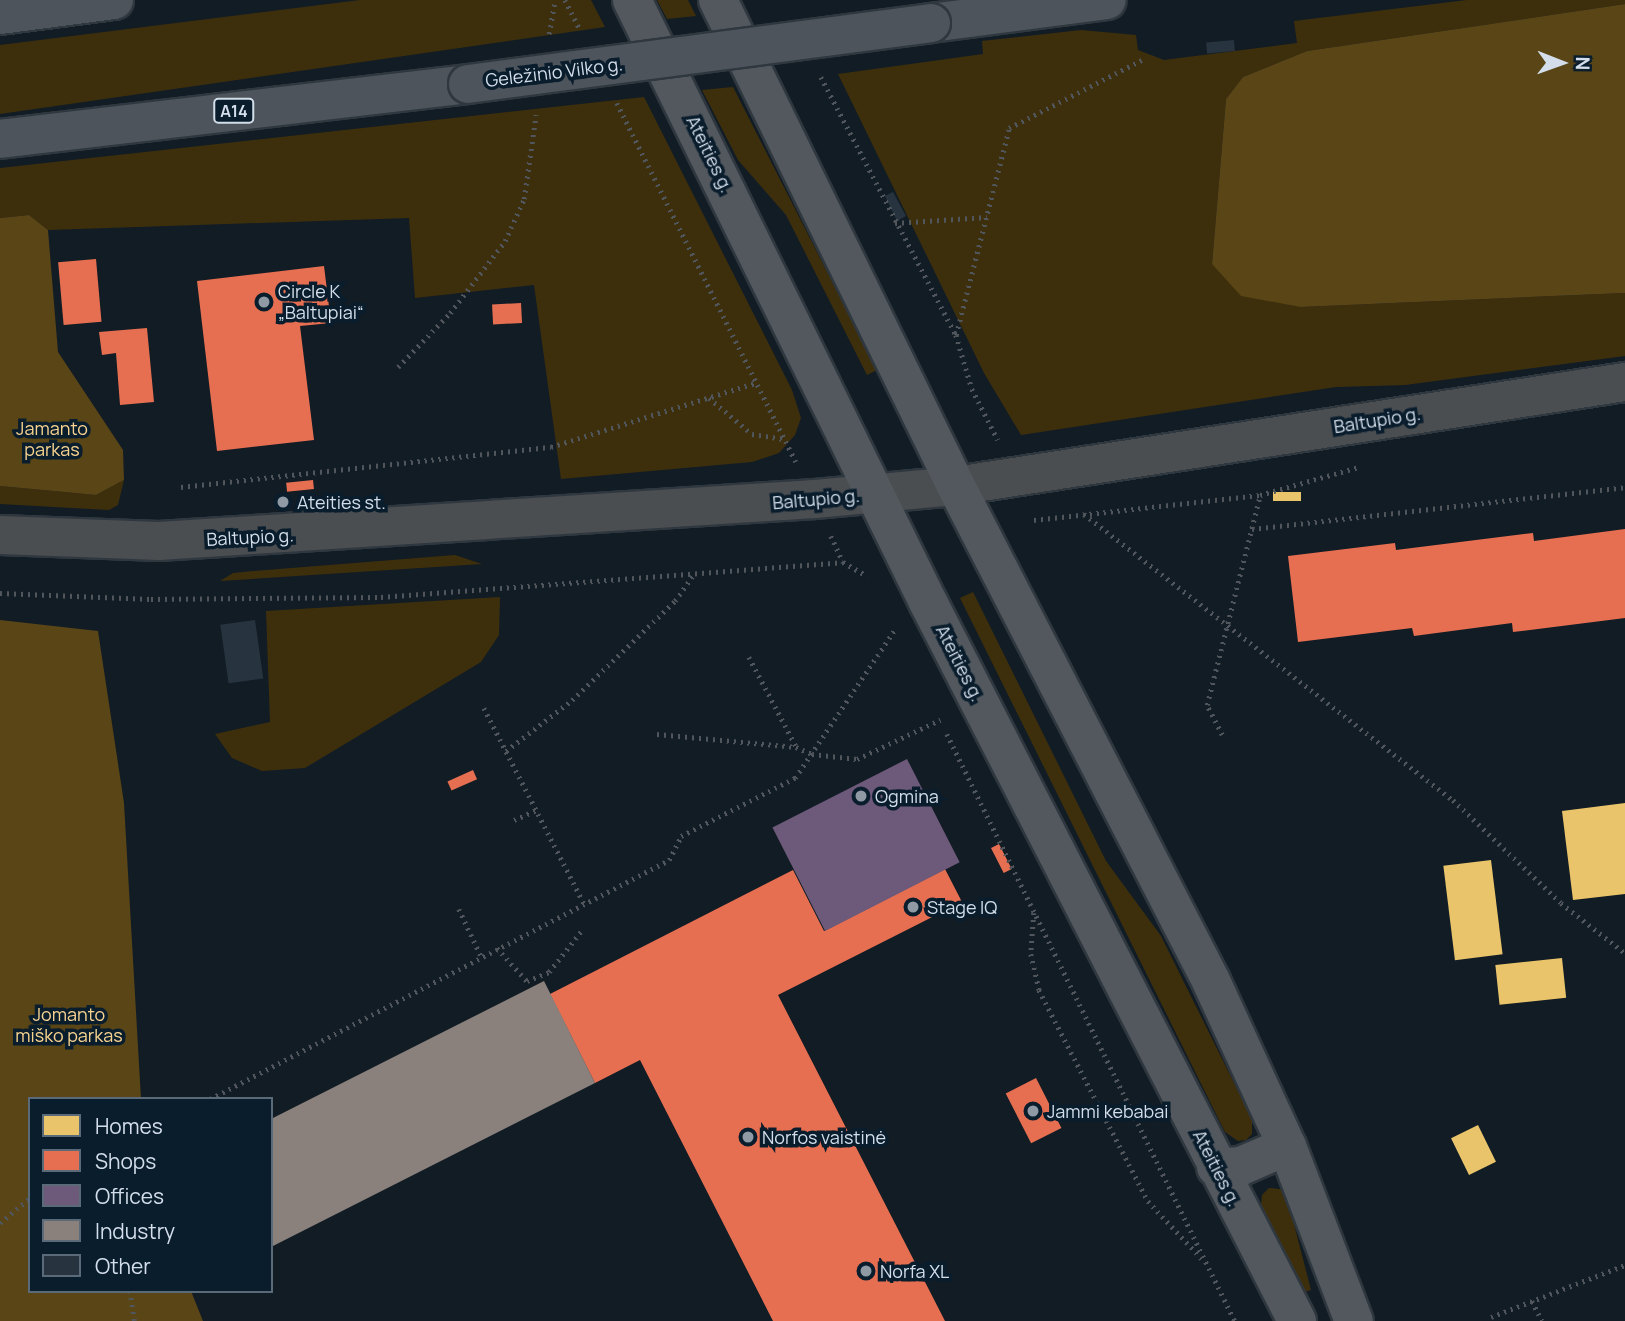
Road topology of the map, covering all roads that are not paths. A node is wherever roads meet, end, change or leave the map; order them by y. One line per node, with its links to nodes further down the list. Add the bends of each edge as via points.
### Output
1 (114, 0): 5 (highway)
2 (632, 0): 9 (main road, Ateities g.)
3 (718, 0): 8 (main road)
4 (1107, 0): 6 (highway, Geležinio Vilko g. / A14, bridge)
5 (0, 15)
6 (0, 139)
7 (1625, 382): 8 (street, Baltupio g.)
8 (956, 486): 9 (street, Baltupio g.); 11 (main road, via 1211,981)
9 (875, 493): 10 (street, Baltupio g., via 287,536 159,541); 12 (main road, Ateities g.)
10 (0, 535)
11 (1287, 1146): 12 (main road, via 1241,1166); 14 (main road)
12 (1216, 1167): 13 (main road, Ateities g.)
13 (1297, 1321)
14 (1354, 1321)

